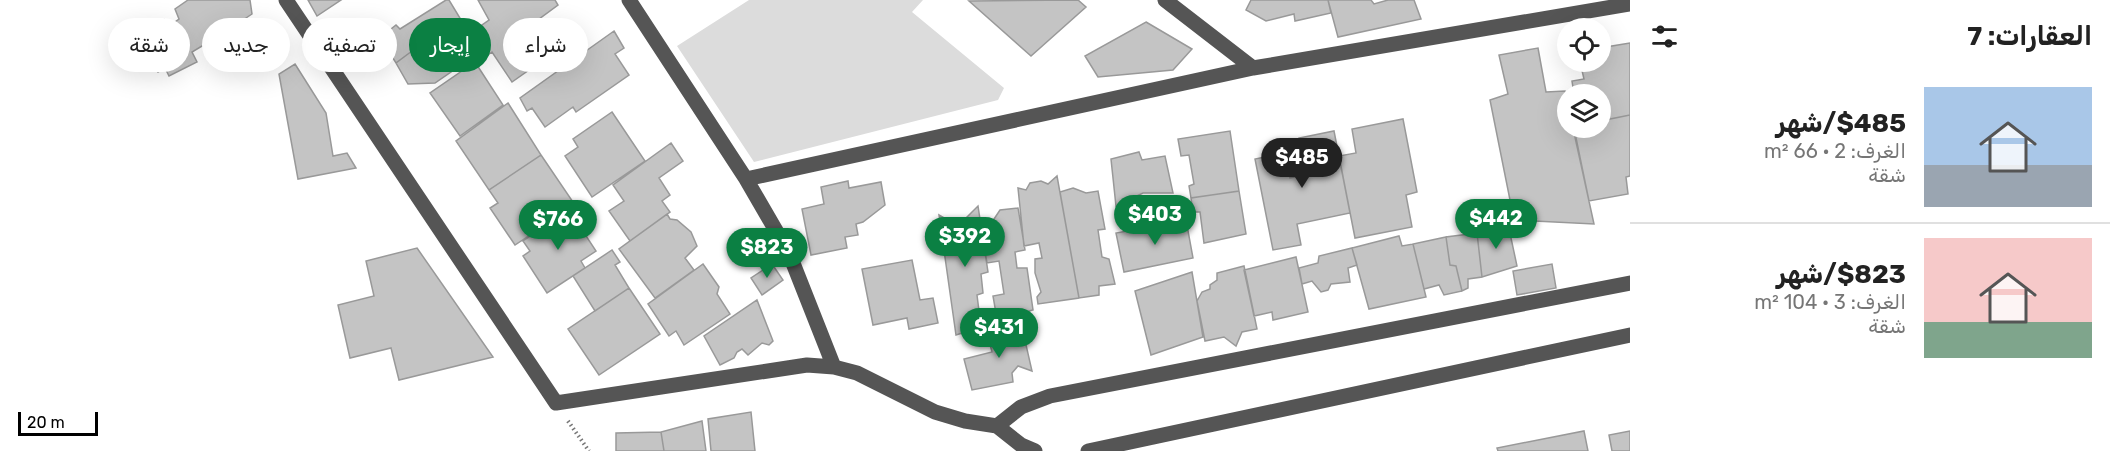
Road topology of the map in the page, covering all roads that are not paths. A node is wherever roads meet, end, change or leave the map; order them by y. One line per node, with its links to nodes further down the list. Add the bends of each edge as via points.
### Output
1 (285, 0): 9 (street, via 556,403 807,365)
2 (629, 0): 6 (street)
3 (1166, 0): 5 (street)
4 (1630, 4): 5 (street)
5 (1253, 68): 6 (street)
6 (746, 179): 9 (street, via 789,253)
7 (1630, 285): 10 (street, via 1050,396 1021,407)
8 (1630, 335): 12 (street)
9 (834, 367): 10 (street, via 857,373 935,412)
10 (997, 426): 11 (street)
11 (1035, 451)
12 (1088, 451)

